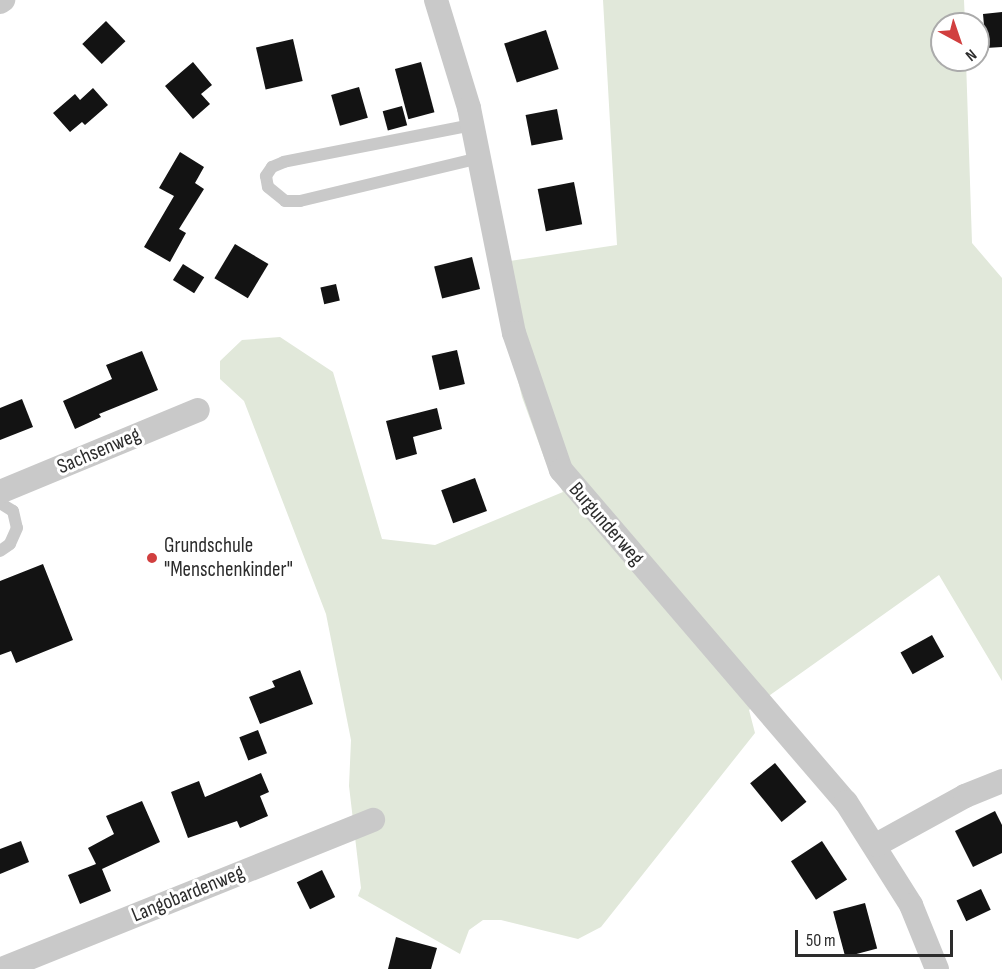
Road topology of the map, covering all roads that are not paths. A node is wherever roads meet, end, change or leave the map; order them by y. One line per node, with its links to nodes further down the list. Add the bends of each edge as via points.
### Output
1 (436, 0): 2 (street, Burgunderweg, via 449,33)
2 (472, 125): 3 (street, Burgunderweg); 3 (lane, via 284,162 266,176 268,187 285,201 300,201 396,182)
3 (479, 158): 10 (street, Burgunderweg, via 514,333 561,470 846,802)
4 (198, 410): 5 (street, Sachsenweg)
5 (0, 492)
6 (0, 503): 7 (lane, via 13,511 17,528 10,544)
7 (0, 551)
8 (1002, 782): 10 (street, via 965,796)
9 (373, 820): 11 (street, Langobardenweg)
10 (876, 846): 12 (street, Burgunderweg, via 911,905)
11 (3, 969)
12 (937, 969)

